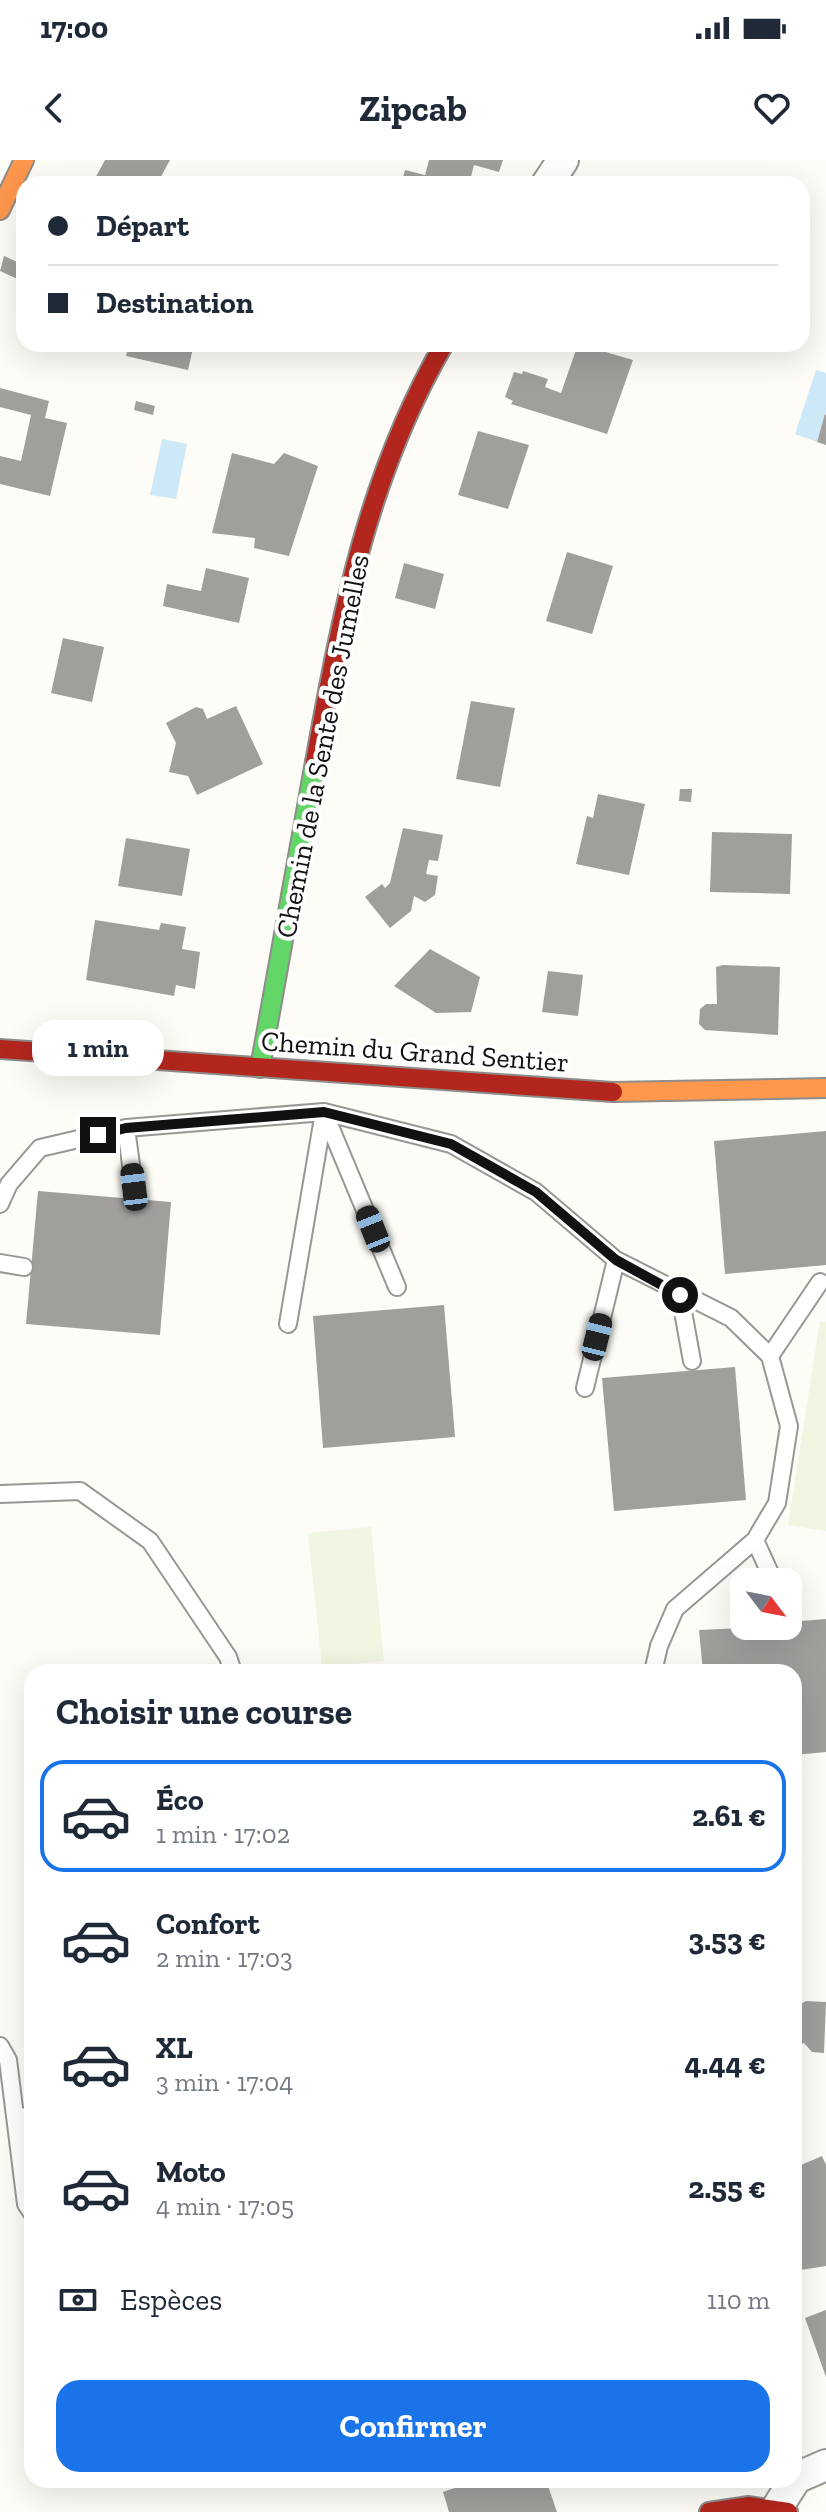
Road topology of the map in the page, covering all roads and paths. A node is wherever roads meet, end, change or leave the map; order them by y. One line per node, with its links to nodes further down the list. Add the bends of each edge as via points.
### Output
1 (16, 177): 2 (street)
2 (0, 210)
3 (439, 352): 5 (street, Chemin de la Sente des Jumelles, via 414,389 383,466 339,629)
4 (0, 1049): 5 (street, Chemin du Grand Sentier)
5 (260, 1068): 6 (street, Chemin du Grand Sentier, via 620,1093)
6 (826, 1088)
7 (324, 1112): 8 (lane); 11 (lane, via 451,1144 536,1192); 15 (lane); 17 (lane)
8 (126, 1128): 9 (lane); 10 (lane, via 40,1148 9,1184)
9 (134, 1187)
10 (0, 1204)
11 (616, 1260): 16 (lane); 20 (lane)
12 (0, 1263): 13 (lane)
13 (24, 1267)
14 (820, 1282): 18 (lane)
15 (397, 1287)
16 (680, 1295): 18 (lane, via 731,1318); 19 (lane)
17 (288, 1324)
18 (770, 1356): 22 (lane, via 789,1426 777,1503)
19 (692, 1361)
20 (585, 1388)
21 (0, 1494): 24 (lane, via 80,1491 150,1541)
22 (755, 1540): 23 (lane); 25 (lane, via 675,1609)
23 (768, 1568)
24 (230, 1664)
25 (655, 1664)
26 (0, 2046): 27 (lane)
27 (24, 2117)
28 (826, 2465): 29 (street)
29 (802, 2475)
30 (792, 2488): 31 (street)
31 (782, 2510): 32 (street, via 730,2506)
32 (709, 2512)

